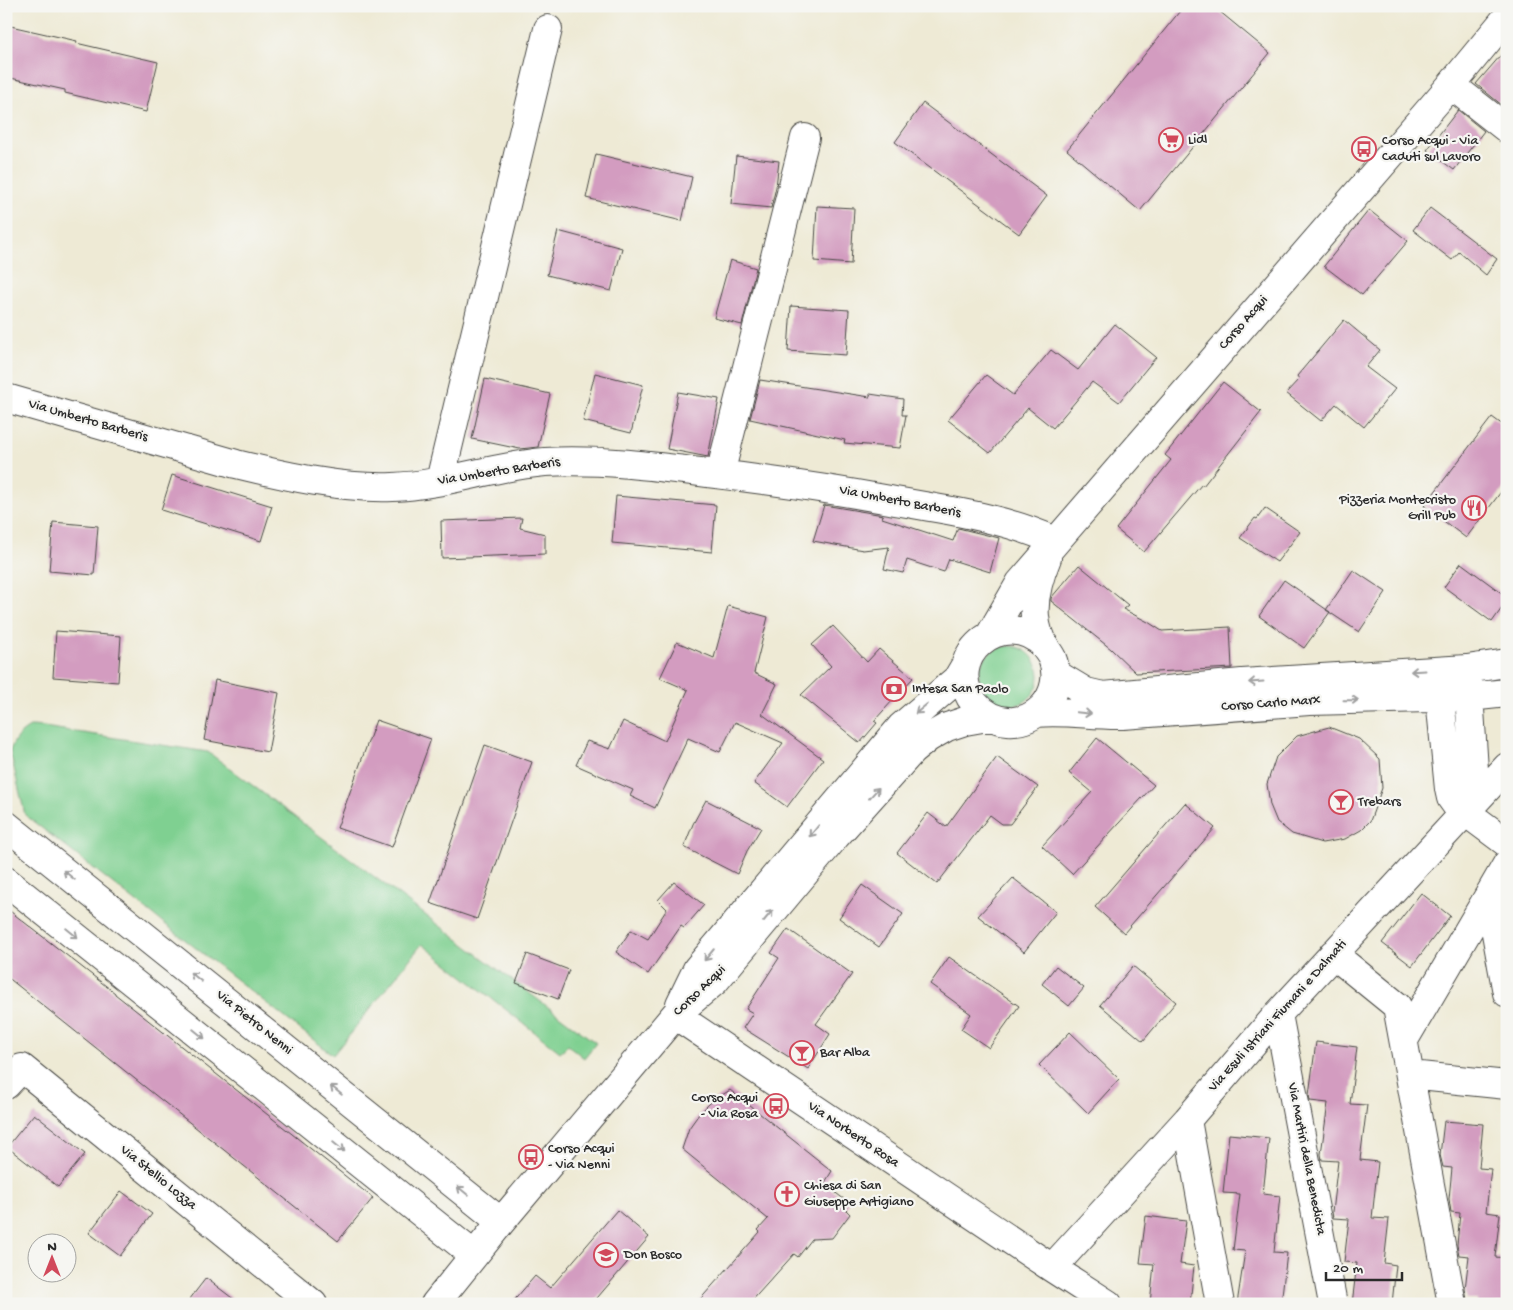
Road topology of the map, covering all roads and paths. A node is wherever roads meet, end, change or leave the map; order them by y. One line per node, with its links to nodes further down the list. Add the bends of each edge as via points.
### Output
1 (1507, 17): 3 (street, Corso Acqui)
2 (548, 29): 8 (street)
3 (1451, 85): 4 (street); 9 (street, Corso Acqui)
4 (1507, 129)
5 (805, 138): 7 (street)
6 (6, 398): 8 (street, Via Umberto Barberis, via 274,473 363,486 394,487)
7 (720, 474): 8 (street, Via Umberto Barberis, via 656,466 544,462); 9 (street, Via Umberto Barberis, via 930,507 1015,525)
8 (440, 480)
9 (1055, 541): 10 (street, Corso Acqui, via 1020,583); 11 (street, via 1035,596 1036,624)
10 (990, 635): 11 (street, via 1019,631 1033,636); 12 (street, via 974,649)
11 (1044, 646): 15 (street, via 1053,659)
12 (967, 662): 20 (street, via 964,676 970,698); 31 (street, one-way to 31, via 957,680 901,727 697,969)
13 (1507, 663): 14 (street, Corso Carlo Marx)
14 (1467, 669): 15 (street, Corso Carlo Marx, one-way to 15, via 1252,682 1103,696 1086,692); 17 (street)
15 (1056, 674): 19 (street, via 1051,696)
16 (1507, 692): 17 (street, Corso Carlo Marx)
17 (1469, 697): 18 (street, Corso Carlo Marx); 22 (street)
18 (1440, 698): 19 (street, Corso Carlo Marx, one-way to 18, via 1123,715 1309,701); 22 (street, via 1448,790 1456,805)
19 (1036, 713): 20 (street, via 1014,721)
20 (992, 718): 31 (street, Corso Acqui, one-way to 20, via 715,981 912,751 947,727)
21 (1507, 767): 22 (street, Via Esuli Istriani Fiumani e Dalmati)
22 (1471, 806): 24 (street); 28 (street, Via Esuli Istriani Fiumani e Dalmati)
23 (6, 825): 37 (street, Via Pietro Nenni, one-way to 23)
24 (1507, 844)
25 (1507, 864): 27 (street)
26 (6, 880): 38 (street, one-way to 38)
27 (1489, 895): 29 (street); 32 (street)
28 (1333, 954): 30 (street, Via Esuli Istriani Fiumani e Dalmati); 32 (street, via 1397,1006)
29 (1507, 993)
30 (1278, 1014): 36 (street, Via Esuli Istriani Fiumani e Dalmati); 44 (street, Via Martiri della Benedicta)
31 (674, 1015): 37 (street, Corso Acqui); 39 (street, Via Norberto Rosa)
32 (1404, 1040): 33 (street)
33 (1410, 1075): 35 (street); 45 (street)
34 (6, 1085): 40 (street, Via Stellio Lozza, via 22,1068)
35 (1507, 1085)
36 (1187, 1120): 39 (street, Via Esuli Istriani Fiumani e Dalmati); 43 (street)
37 (501, 1222): 38 (street, Corso Acqui)
38 (474, 1254): 41 (street, Corso Acqui)
39 (1052, 1268): 42 (street, Via Norberto Rosa)
40 (313, 1304)
41 (435, 1304)
42 (1108, 1304)
43 (1220, 1304)
44 (1333, 1304)
45 (1452, 1304)

